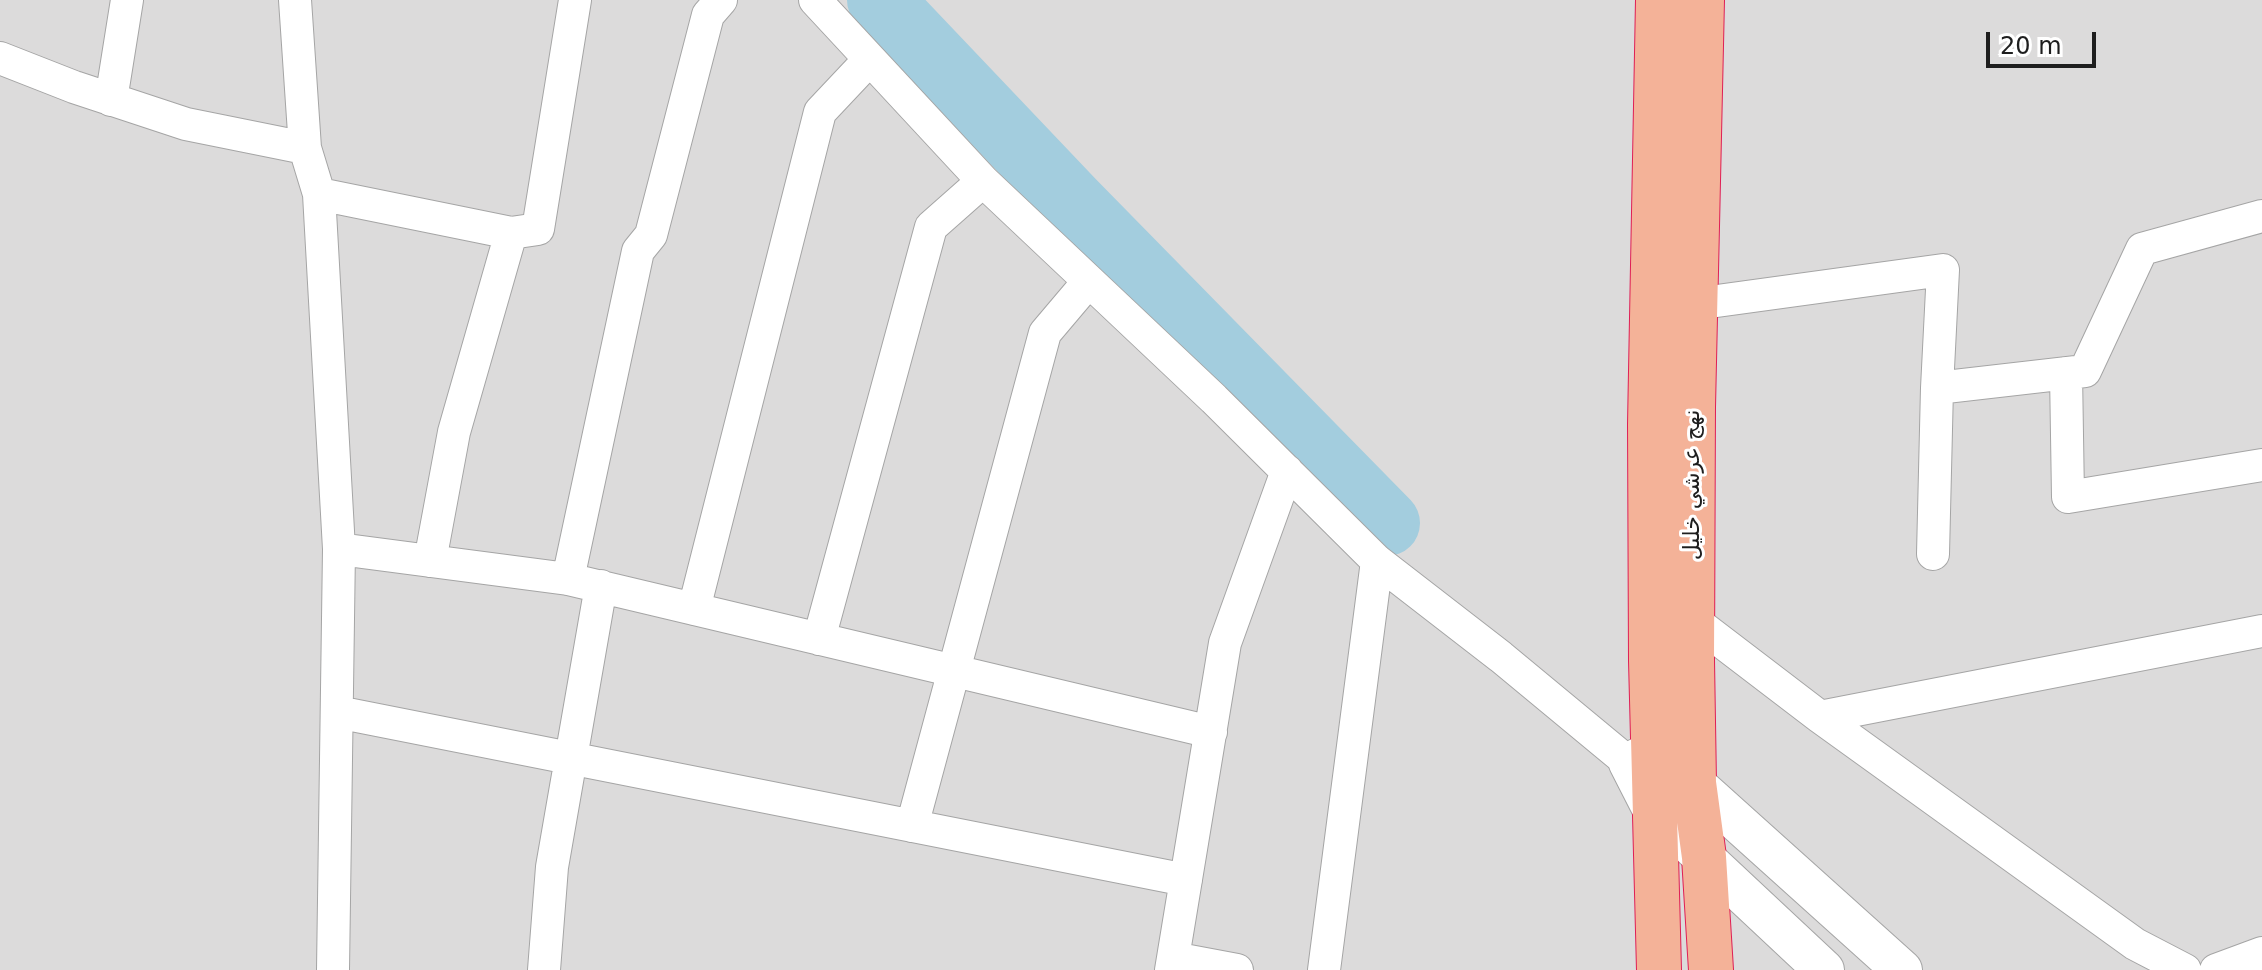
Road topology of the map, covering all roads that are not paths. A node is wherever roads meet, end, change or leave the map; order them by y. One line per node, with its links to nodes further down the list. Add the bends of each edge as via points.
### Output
1 (127, 0): 10 (street)
2 (295, 0): 11 (street)
3 (575, 0): 15 (street, via 538,229)
4 (721, 0): 26 (street, via 708,15 651,235 638,251)
5 (815, 0): 9 (street)
6 (1658, 0): 36 (highway, نهج عرشي خليل)
7 (1702, 0): 17 (highway, نهج عرشي خليل)
8 (0, 58): 10 (street)
9 (869, 60): 12 (street); 28 (street, via 820,112)
10 (111, 100): 11 (street, via 186,124)
11 (305, 148): 13 (street)
12 (983, 181): 16 (street); 31 (street, via 931,227)
13 (319, 194): 15 (street); 22 (street)
14 (2262, 216): 18 (street, via 2142,249 2085,371)
15 (511, 233): 24 (street, via 454,432)
16 (1089, 281): 21 (street); 32 (street, via 1045,333)
17 (1695, 304): 19 (street, via 1943,270); 29 (highway, نهج عرشي خليل)
18 (2066, 373): 19 (street); 20 (street, via 2068,497)
19 (1937, 388): 23 (street)
20 (2262, 465)
21 (1287, 471): 25 (street); 35 (street, via 1225,643)
22 (339, 549): 24 (street); 33 (street)
23 (1933, 554)
24 (430, 561): 26 (street)
25 (1377, 561): 36 (street); 48 (street)
26 (568, 579): 27 (street)
27 (601, 586): 28 (street); 37 (street)
28 (694, 609): 31 (street)
29 (1693, 620): 34 (street); 38 (highway, نهج عرشي خليل)
30 (2262, 631): 34 (street)
31 (819, 639): 32 (street)
32 (954, 671): 35 (street); 40 (street)
33 (337, 712): 37 (street); 45 (street)
34 (1820, 717): 53 (street, via 2135,944)
35 (1211, 732): 42 (street)
36 (1640, 757): 38 (street); 39 (highway, نهج عرشي خليل)
37 (571, 759): 40 (street); 46 (street, via 552,867)
38 (1694, 783): 41 (highway, نهج عرشي خليل); 52 (street)
39 (1653, 810): 41 (street); 49 (highway, نهج عرشي خليل)
40 (912, 826): 42 (street)
41 (1704, 857): 50 (highway, نهج عرشي خليل); 51 (street)
42 (1186, 880): 44 (street)
43 (2262, 953): 54 (street)
44 (1172, 964): 47 (street)
45 (333, 970)
46 (544, 970)
47 (1237, 970)
48 (1324, 970)
49 (1659, 970)
50 (1711, 970)
51 (1824, 970)
52 (1902, 970)
53 (2185, 970)
54 (2216, 970)

